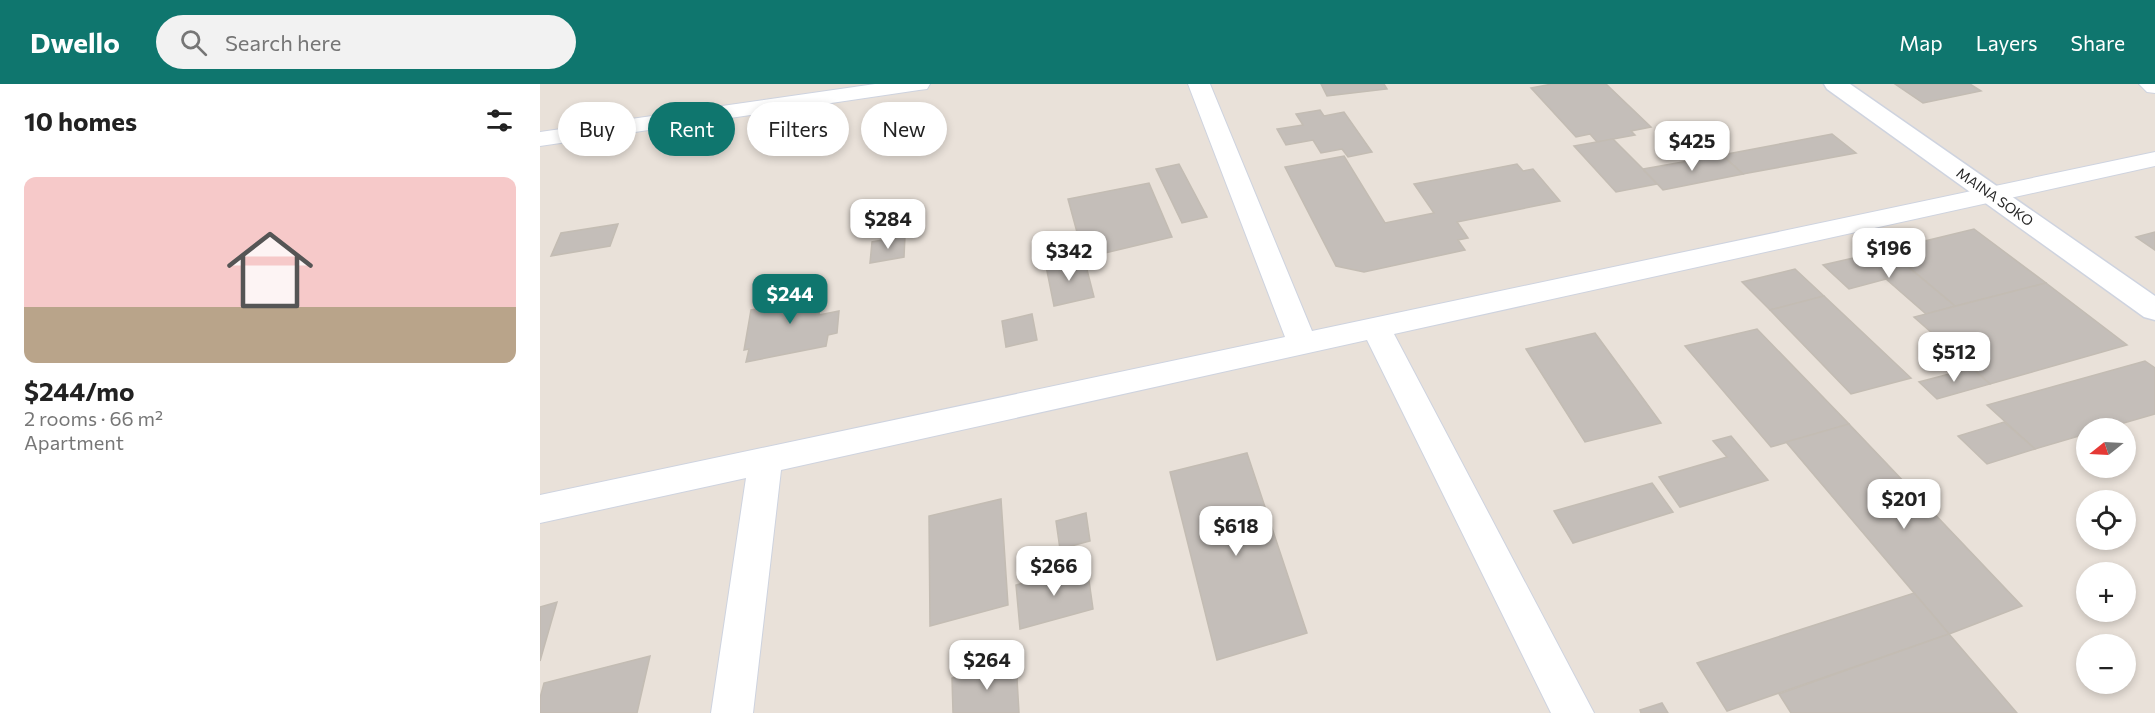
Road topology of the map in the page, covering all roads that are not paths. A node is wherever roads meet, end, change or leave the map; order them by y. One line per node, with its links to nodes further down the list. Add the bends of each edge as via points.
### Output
1 (919, 84): 6 (street)
2 (1199, 84): 11 (street)
3 (1835, 84): 8 (street, MAINA SOKO)
4 (2150, 84): 5 (street)
5 (2155, 87)
6 (540, 139)
7 (2155, 159): 8 (street)
8 (1991, 194): 9 (street, MAINA SOKO); 10 (street)
9 (2155, 310)
10 (1376, 328): 11 (street); 15 (street)
11 (1303, 344): 12 (street)
12 (765, 460): 13 (street); 14 (street)
13 (540, 509)
14 (732, 713)
15 (1573, 713)

